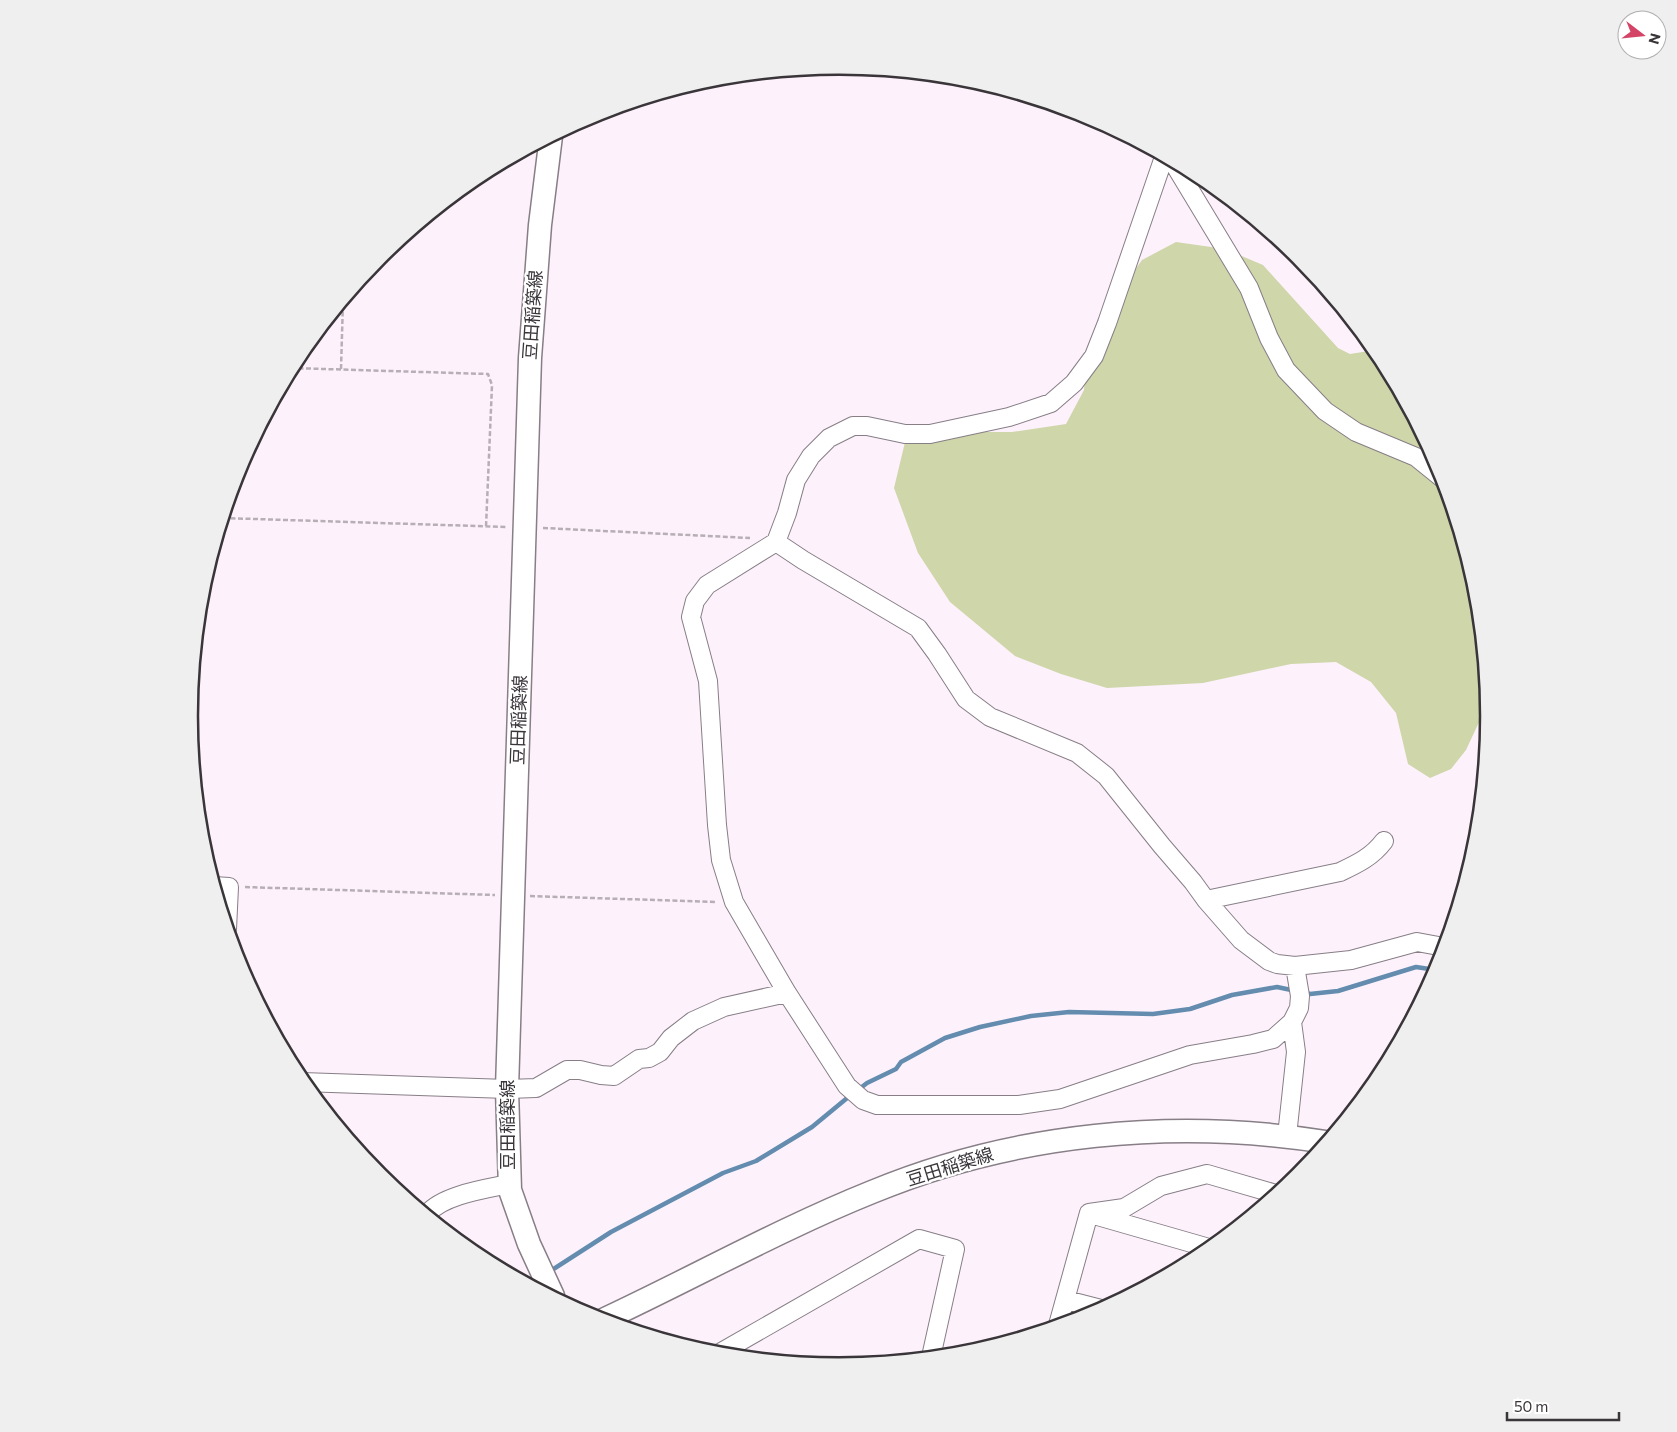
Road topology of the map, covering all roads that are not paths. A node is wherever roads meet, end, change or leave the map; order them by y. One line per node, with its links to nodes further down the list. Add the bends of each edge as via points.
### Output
1 (550, 144): 13 (main road, 豆田稲築線, via 530,358)
2 (1162, 163): 5 (street, via 1094,356 1074,382 1051,403 1009,417 930,434 905,434 853,426 829,438 811,456 796,480)
3 (1180, 174): 4 (street, via 1249,288 1286,370 1325,411 1356,432 1416,457)
4 (1430, 468)
5 (776, 542): 7 (street, via 918,628 966,699 990,717 1077,753 1106,776); 10 (street, via 707,585 695,601 691,617 708,681 721,860 734,902)
6 (1384, 841): 7 (street, via 1376,852 1359,864 1340,872)
7 (1206, 900): 9 (street, via 1256,952 1277,964)
8 (1436, 946): 9 (street, via 1417,942 1350,960)
9 (1295, 966): 11 (street, via 1300,996)
10 (787, 993): 11 (street, via 847,1086 863,1100 878,1105 1019,1104 1060,1099 1190,1055 1273,1039); 13 (street, via 724,1007 693,1021 671,1038 660,1052 639,1059 614,1076 567,1070 536,1088)
11 (1292, 1022): 14 (street, via 1296,1052)
12 (313, 1082): 13 (street)
13 (507, 1089): 16 (main road, 豆田稲築線)
14 (1287, 1136): 15 (main road, 豆田稲築線); 24 (main road, 豆田稲築線, via 1137,1132 1027,1145 963,1160 864,1195)
15 (1318, 1141)
16 (510, 1187): 18 (street, via 482,1189 448,1200); 21 (main road, 豆田稲築線, via 528,1244)
17 (1268, 1192): 19 (street, via 1207,1174 1161,1186 1124,1208)
18 (430, 1210)
19 (1089, 1213): 20 (street); 22 (street)
20 (1200, 1245)
21 (549, 1288)
22 (1066, 1300): 23 (street); 25 (street)
23 (1089, 1306)
24 (613, 1316)
25 (1061, 1317)
26 (729, 1348): 27 (street, via 919,1239 955,1249)
27 (932, 1350)

